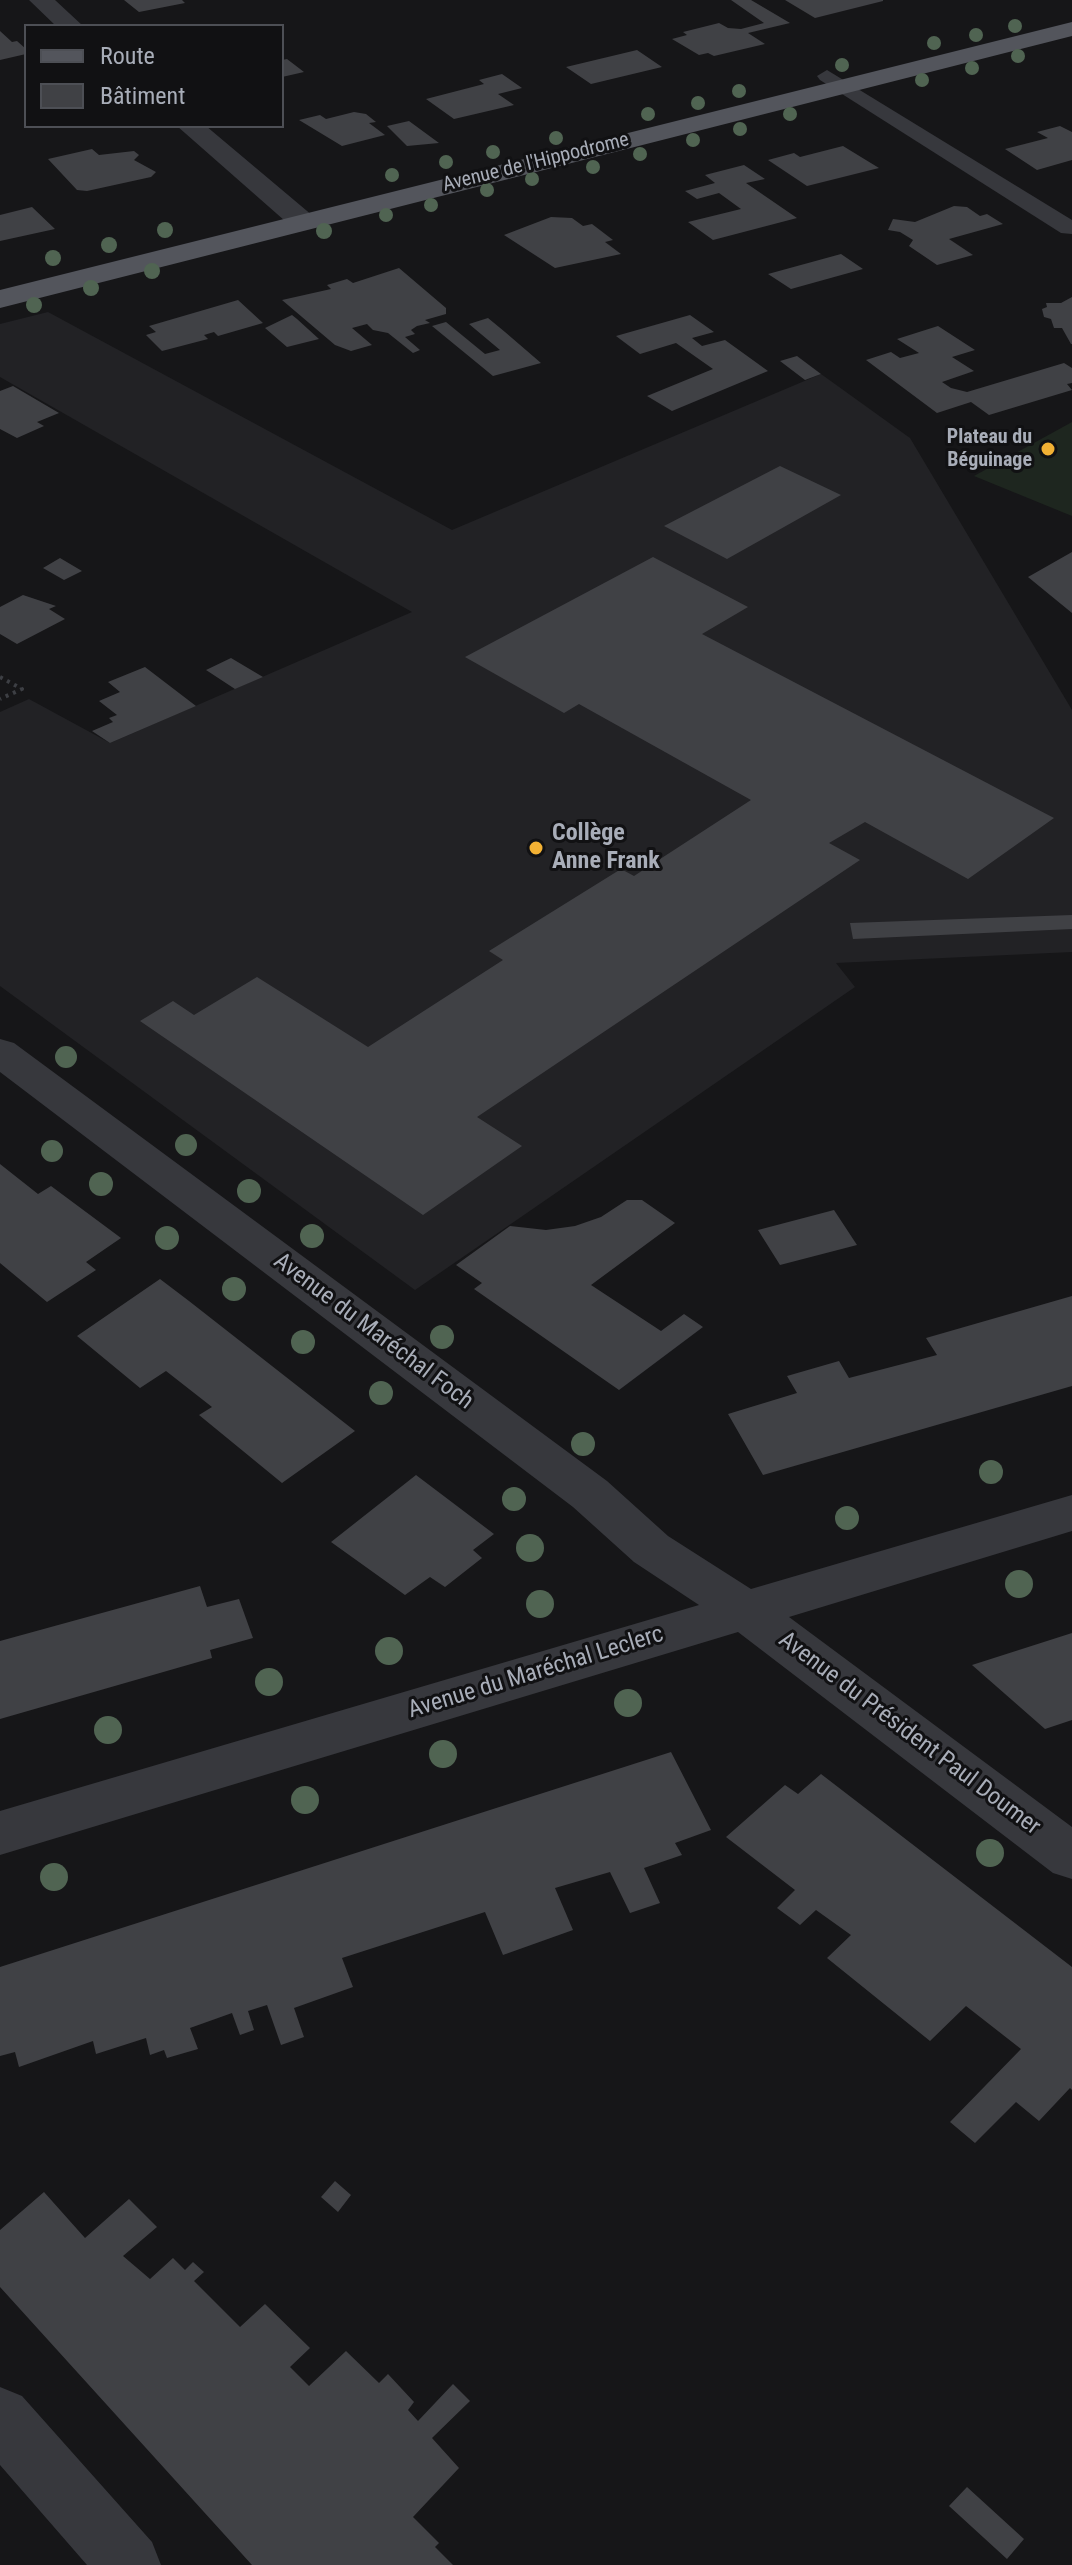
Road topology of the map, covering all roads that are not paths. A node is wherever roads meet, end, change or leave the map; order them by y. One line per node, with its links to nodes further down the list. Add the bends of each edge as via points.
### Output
1 (41, 0): 3 (street)
2 (1072, 15): 5 (main road, Avenue de l'Hippodrome)
3 (69, 24)
4 (1072, 29): 5 (main road, Avenue de l'Hippodrome)
5 (834, 81): 8 (lane); 9 (main road, Avenue de l'Hippodrome)
6 (192, 128): 9 (street)
7 (1072, 199): 8 (lane)
8 (1037, 208): 10 (lane)
9 (296, 216): 11 (main road, Avenue de l'Hippodrome); 12 (main road, Avenue de l'Hippodrome)
10 (1069, 228)
11 (0, 283)
12 (0, 299)
13 (0, 1052): 15 (street, Avenue du Maréchal Foch, via 590,1494 651,1549)
14 (1072, 1513): 15 (street, Avenue du Maréchal Leclerc)
15 (746, 1611): 16 (street, Avenue du Maréchal Leclerc); 17 (street, Avenue du Président Paul Doumer)
16 (0, 1833)
17 (1072, 1857)
18 (0, 2418): 19 (street)
19 (129, 2565)

